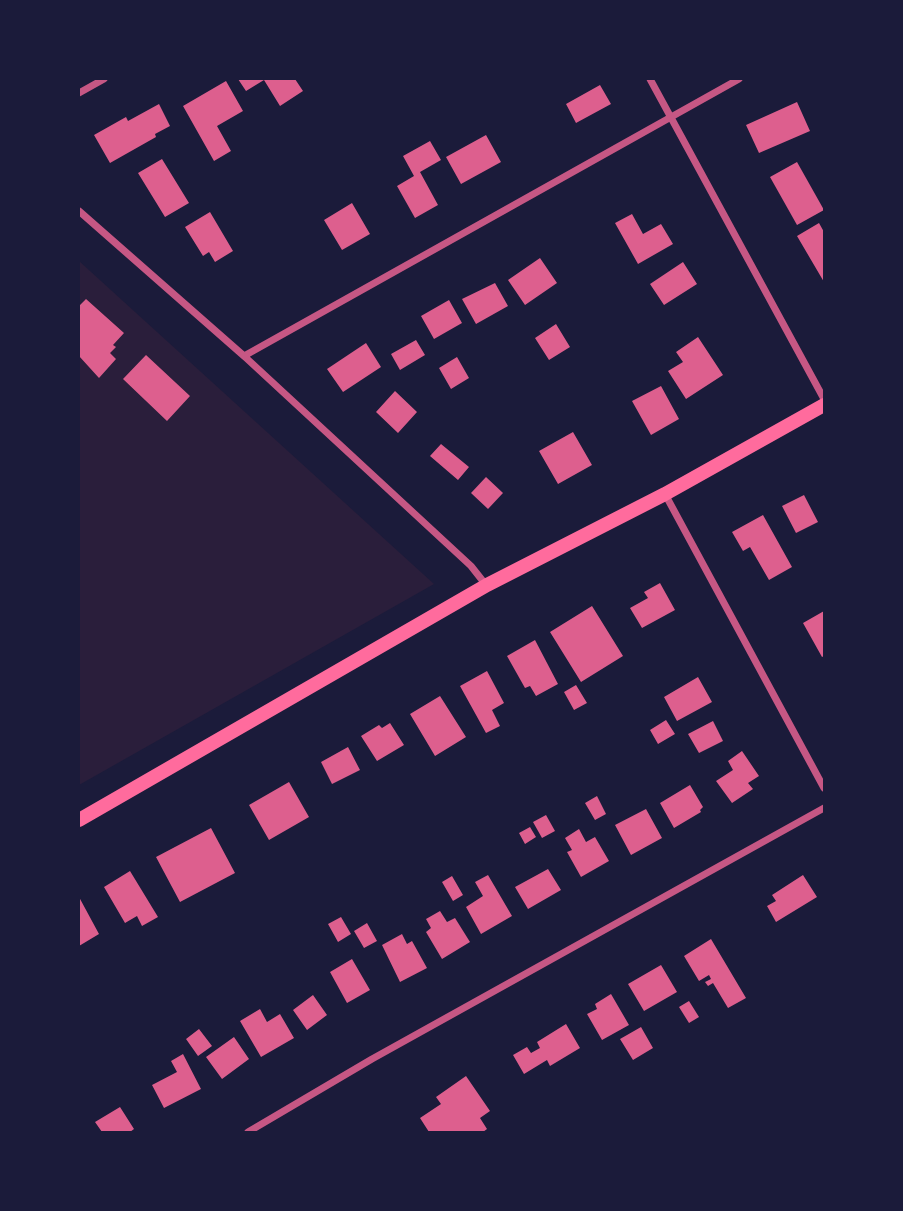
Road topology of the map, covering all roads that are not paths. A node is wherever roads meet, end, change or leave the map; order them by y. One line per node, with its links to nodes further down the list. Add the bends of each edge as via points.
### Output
1 (104, 79): 4 (street)
2 (650, 79): 5 (street)
3 (738, 79): 5 (street)
4 (79, 93)
5 (671, 117): 7 (street); 8 (street)
6 (79, 211): 7 (street)
7 (244, 356): 11 (street)
8 (824, 399)
9 (824, 405): 10 (main road)
10 (665, 494): 11 (main road); 12 (street)
11 (487, 585): 14 (main road)
12 (824, 788)
13 (824, 808): 15 (street)
14 (79, 820)
15 (248, 1132)

